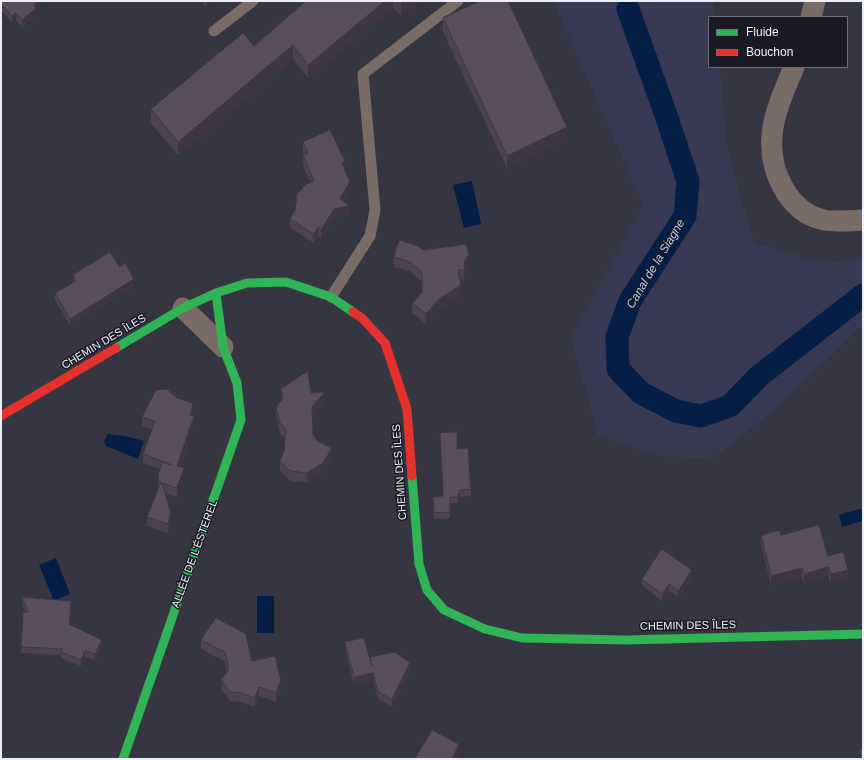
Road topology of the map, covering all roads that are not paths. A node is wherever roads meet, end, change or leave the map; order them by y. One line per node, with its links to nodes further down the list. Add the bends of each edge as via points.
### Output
1 (253, 1): 5 (lane)
2 (458, 1): 9 (lane, via 363,74 375,210 370,236)
3 (815, 1): 4 (street)
4 (811, 16)
5 (214, 31)
6 (794, 68): 7 (street, via 778,104 771,137 774,170 785,193 801,209 822,219 848,222)
7 (863, 220)
8 (216, 293): 9 (street, CHEMIN DES ÎLES, via 247,283 286,282); 10 (street, CHEMIN DES ÎLES); 11 (street, ALLÉE DE L'ÉSTEREL)
9 (331, 297): 13 (street, CHEMIN DES ÎLES, via 362,318 385,343 408,409 419,564 427,590 444,610 485,629 522,638 626,640)
10 (184, 308): 11 (street, ALLÉE DE L'ÉSTEREL); 12 (street, CHEMIN DES ÎLES)
11 (223, 347): 14 (street, ALLÉE DE L'ÉSTEREL, via 237,383 241,420)
12 (1, 416)
13 (863, 634)
14 (123, 759)

